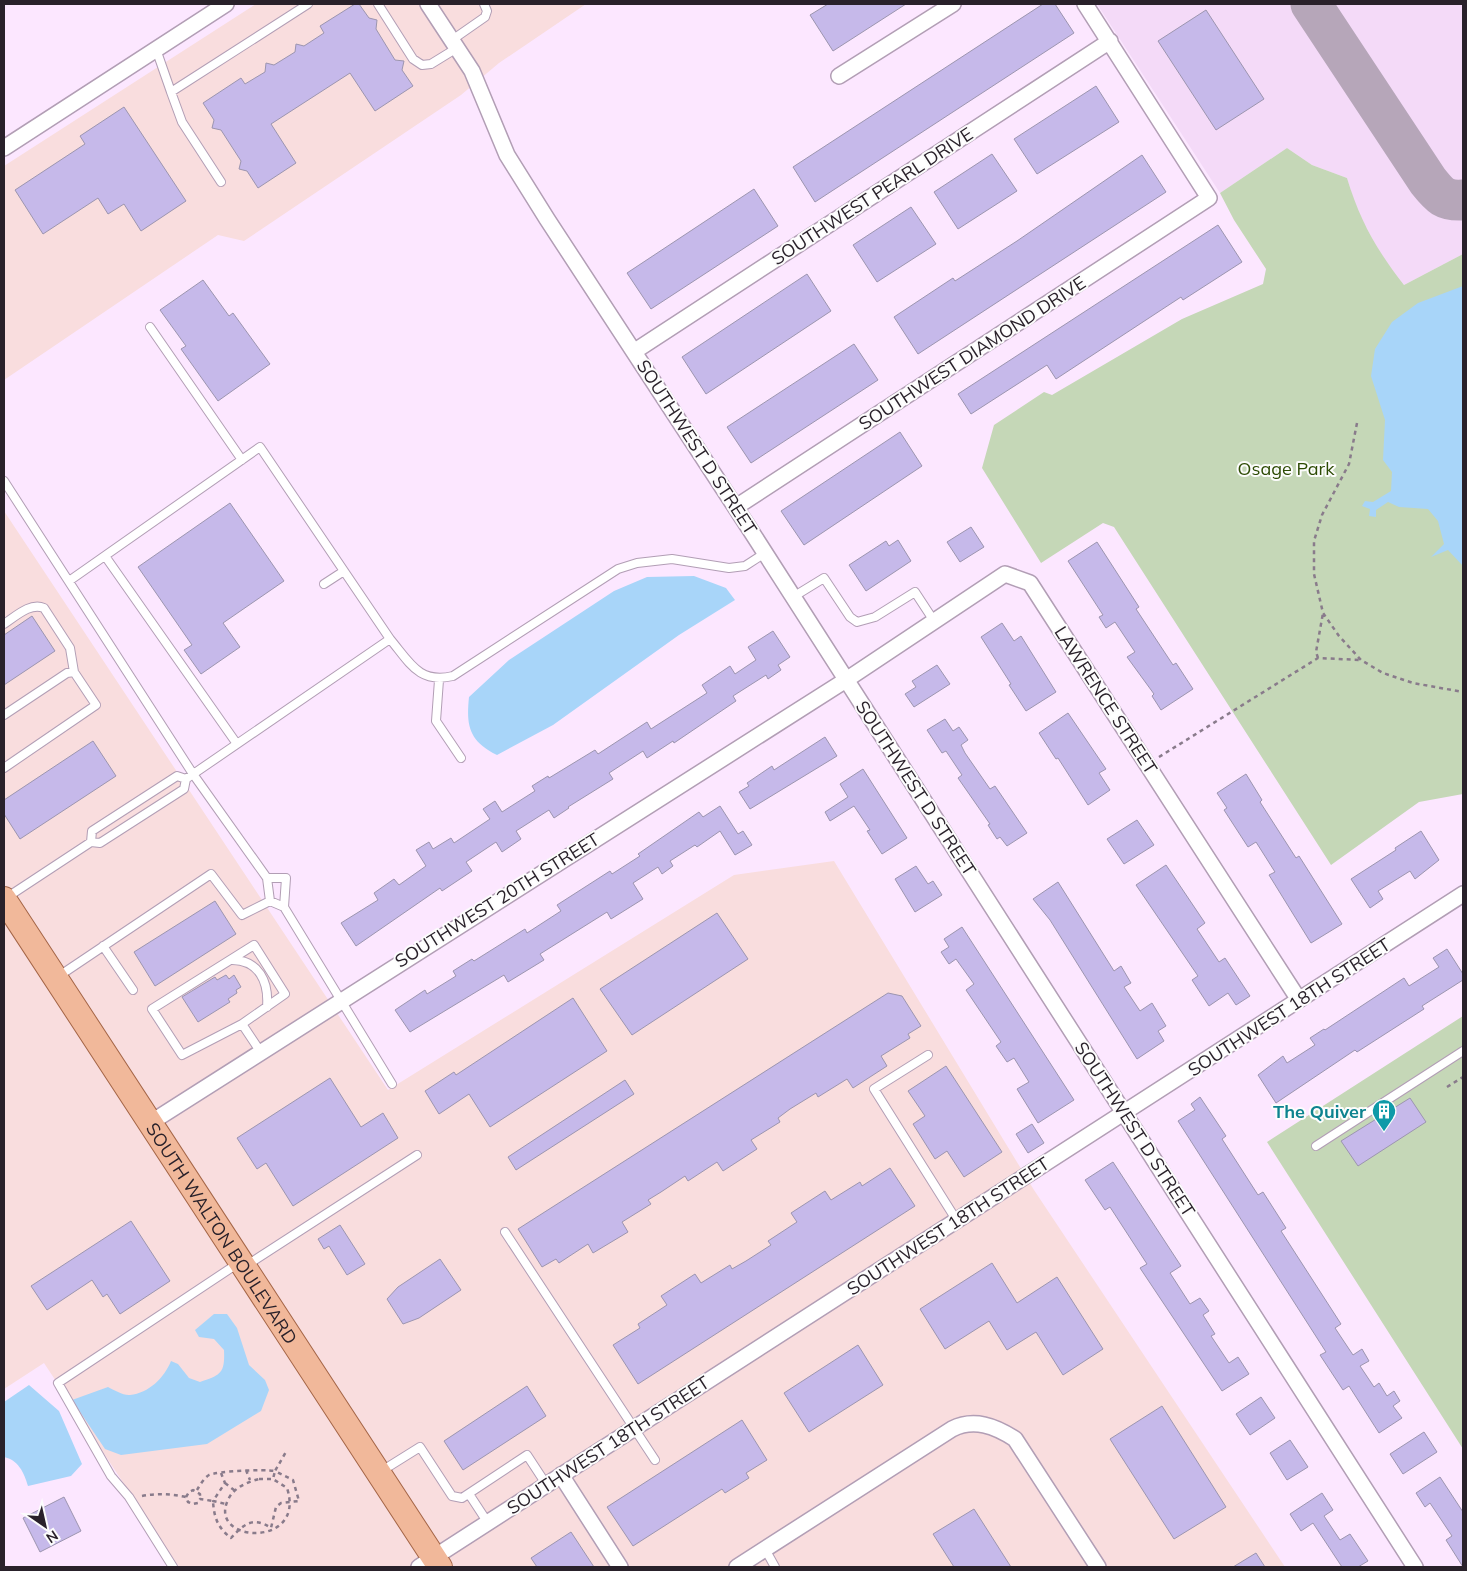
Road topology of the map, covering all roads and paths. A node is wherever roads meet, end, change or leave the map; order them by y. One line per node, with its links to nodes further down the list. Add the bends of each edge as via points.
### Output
1 (226, 4): 10 (street)
2 (308, 4): 12 (lane)
3 (378, 4): 9 (lane, via 413,59 422,66 431,64)
4 (428, 4): 9 (street, SOUTHWEST D STREET)
5 (484, 4): 9 (lane, via 485,17)
6 (952, 4): 11 (street)
7 (1085, 4): 8 (street)
8 (1110, 41): 16 (street, SOUTHWEST PEARL DRIVE); 20 (street, SOUTHWEST DIAMOND DRIVE, via 1209,198)
9 (454, 44): 16 (street, SOUTHWEST D STREET, via 472,71 507,155)
10 (156, 49): 12 (lane); 13 (street)
11 (839, 76)
12 (171, 92): 14 (lane, via 182,122)
13 (4, 148)
14 (221, 182)
15 (150, 327): 18 (lane)
16 (635, 351): 20 (street, SOUTHWEST D STREET)
17 (1357, 422): 27 (path, via 1349,464 1322,515 1314,541 1314,574)
18 (242, 460): 22 (lane); 23 (lane, via 260,447)
19 (4, 481): 24 (lane)
20 (736, 507): 21 (street, SOUTHWEST D STREET)
21 (765, 553): 26 (street, SOUTHWEST D STREET); 34 (lane, via 744,566 729,568 672,559 618,569 453,676)
22 (105, 556): 24 (lane); 38 (lane)
23 (344, 571): 25 (lane); 30 (lane)
24 (69, 581): 42 (lane)
25 (324, 584)
26 (793, 596): 28 (lane, via 824,578 850,617 864,622 915,592); 35 (street, SOUTHWEST D STREET)
27 (1323, 614): 31 (path, via 1316,652); 32 (path)
28 (934, 621): 35 (street, LAWRENCE STREET); 40 (street, LAWRENCE STREET, via 1005,574 1030,583)
29 (4, 624): 33 (lane, via 31,607 38,605 44,608 70,648)
30 (390, 640): 34 (lane, via 425,677); 38 (lane)
31 (1318, 658): 32 (path); 40 (path)
32 (1361, 660): 36 (path, via 1413,683)
33 (74, 672): 37 (lane, via 67,673); 41 (lane, via 96,705)
34 (438, 680): 39 (lane, via 436,721)
35 (846, 680): 53 (street, SOUTHWEST 20TH STREET); 63 (street, SOUTHWEST D STREET)
36 (1463, 692)
37 (4, 715)
38 (237, 744): 42 (lane)
39 (461, 758)
40 (1147, 764): 54 (street, LAWRENCE STREET)
41 (4, 768)
42 (190, 776): 43 (lane, via 184,789 100,842); 43 (lane, via 177,776 92,831); 44 (lane)
43 (91, 842): 46 (lane)
44 (267, 878): 47 (lane); 48 (lane, via 286,878)
45 (1463, 894): 54 (street, SOUTHWEST 18TH STREET)
46 (4, 900): 51 (main road, SOUTH WALTON BOULEVARD)
47 (270, 900): 48 (lane); 49 (lane, via 242,915 212,874)
48 (284, 906): 53 (lane)
49 (104, 946): 51 (lane); 52 (lane)
50 (230, 960): 55 (lane, via 245,960 254,966 268,989); 55 (lane, via 254,945 285,994); 56 (lane, via 152,1008 182,1055)
51 (55, 978): 64 (main road, SOUTH WALTON BOULEVARD)
52 (133, 990)
53 (342, 999): 57 (street, SOUTHWEST 20TH STREET); 61 (lane)
54 (1300, 1000): 63 (street, SOUTHWEST 18TH STREET)
55 (268, 1007): 56 (lane)
56 (242, 1024): 57 (lane)
57 (260, 1051): 64 (street, SOUTHWEST 20TH STREET)
58 (1463, 1051): 65 (lane)
59 (928, 1055): 67 (lane, via 874,1089)
60 (1463, 1077): 62 (path)
61 (392, 1084)
62 (1447, 1088)
63 (1124, 1112): 67 (street, SOUTHWEST 18TH STREET); 101 (street, SOUTHWEST D STREET)
64 (150, 1123): 69 (main road, SOUTH WALTON BOULEVARD)
65 (1316, 1146)
66 (417, 1155): 69 (lane)
67 (957, 1221): 70 (street, SOUTHWEST 18TH STREET)
68 (505, 1232): 70 (lane)
69 (241, 1264): 76 (main road, SOUTH WALTON BOULEVARD); 87 (lane, via 58,1384 111,1476)
70 (634, 1428): 72 (lane); 77 (street, SOUTHWEST 18TH STREET)
71 (287, 1450): 74 (path)
72 (655, 1460)
73 (246, 1470): 74 (path); 75 (path); 79 (path)
74 (275, 1471): 78 (path); 89 (path, via 295,1485 299,1501)
75 (221, 1473): 80 (path); 82 (path, via 208,1476)
76 (378, 1473): 84 (lane, via 420,1447 452,1496 462,1498); 95 (main road, SOUTH WALTON BOULEVARD)
77 (562, 1475): 81 (street, SOUTHWEST 18TH STREET); 97 (street)
78 (272, 1479): 79 (path); 89 (path, via 287,1488)
79 (250, 1481): 83 (path)
80 (226, 1483): 83 (path); 88 (path)
81 (546, 1484): 84 (lane, via 528,1455); 91 (street, SOUTHWEST 18TH STREET)
82 (197, 1490): 85 (path, via 189,1492); 86 (path)
83 (234, 1490): 90 (path)
84 (469, 1494): 91 (lane)
85 (186, 1497): 86 (path, via 193,1504); 87 (path, via 159,1494)
86 (200, 1499): 88 (path)
87 (132, 1501): 96 (lane)
88 (212, 1502): 90 (path); 93 (path, via 222,1531 231,1538)
89 (290, 1502): 92 (path, via 284,1522); 92 (path, via 276,1507)
90 (226, 1504): 93 (path, via 225,1514)
91 (488, 1523): 95 (street, SOUTHWEST 18TH STREET)
92 (272, 1528): 93 (path, via 257,1535); 93 (path, via 256,1521 247,1522)
93 (238, 1531)
94 (765, 1549): 98 (street); 99 (lane); 100 (street, via 952,1429 977,1423 998,1429 1015,1439)
95 (431, 1564)
96 (174, 1567)
97 (620, 1567)
98 (737, 1567)
99 (774, 1567)
100 (1098, 1567)
101 (1415, 1567)

